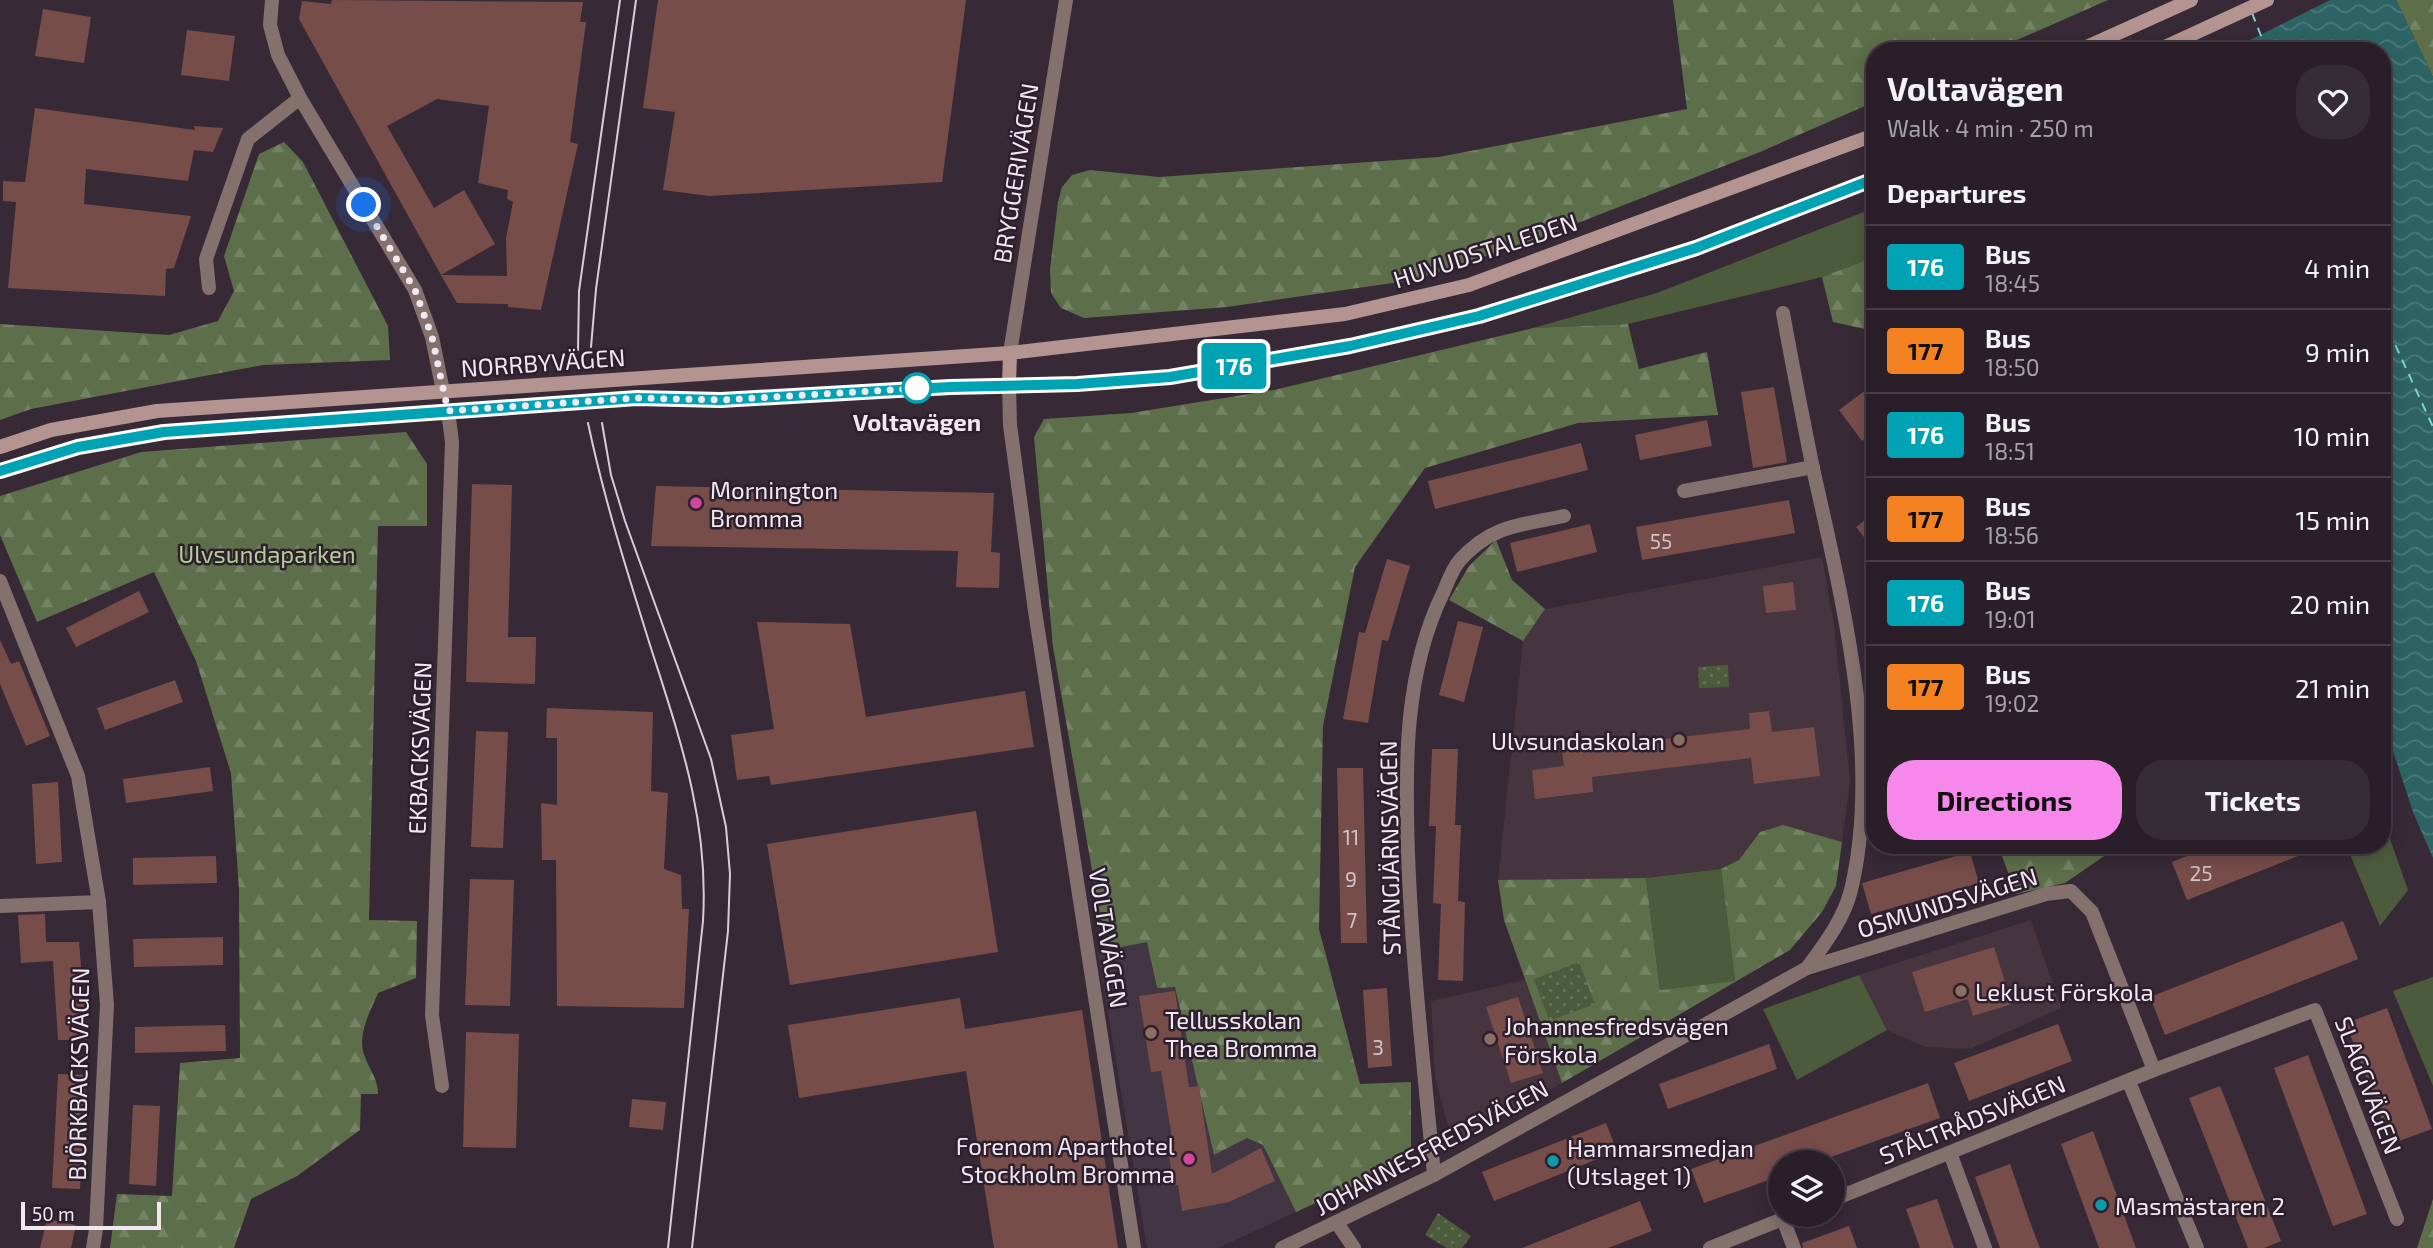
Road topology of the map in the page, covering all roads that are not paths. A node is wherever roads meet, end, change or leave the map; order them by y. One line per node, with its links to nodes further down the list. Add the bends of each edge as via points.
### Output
1 (272, 0): 7 (street, via 270,25 278,55)
2 (1066, 0): 12 (street, BRYGGERIVÄGEN)
3 (2191, 0): 5 (main road)
4 (2267, 0): 6 (main road)
5 (2097, 42)
6 (2176, 42)
7 (300, 99): 10 (street, via 248,139 206,259); 14 (street, via 415,290 432,337)
8 (1866, 138): 12 (main road, HUVUDSTALEDEN, via 1469,285 1345,314)
9 (1866, 182): 13 (main road, via 1696,248 1479,316 1350,346 1170,377)
10 (209, 288)
11 (1783, 313): 17 (street, JOHANNESFREDSVÄGEN)
12 (1010, 353): 13 (main road); 14 (main road, NORRBYVÄGEN)
13 (1009, 385): 15 (main road, NORRBYVÄGEN, via 721,400 637,398); 36 (street, VOLTAVÄGEN, via 1010,425 1035,611)
14 (443, 391): 15 (main road); 16 (main road, NORRBYVÄGEN, via 157,411 51,430)
15 (448, 411): 18 (main road, NORRBYVÄGEN, via 164,432 78,447); 27 (street, EKBACKSVÄGEN, via 452,442 432,1015)
16 (0, 447)
17 (1813, 467): 19 (street); 24 (street, JOHANNESFREDSVÄGEN, via 1847,630 1862,766 1862,818 1851,893 1833,932)
18 (0, 471)
19 (1684, 491)
20 (1564, 516): 29 (street, STÅNGJÄRNSVÄGEN, via 1493,531 1459,561 1436,607 1418,663 1409,719 1406,795 1410,912)
21 (0, 581): 22 (street, BJÖRKBACKSVÄGEN, via 78,776)
22 (99, 902): 23 (street); 35 (street, BJÖRKBACKSVÄGEN, via 107,1005)
23 (0, 906)
24 (1807, 968): 25 (street, OSMUNDSVÄGEN, via 2046,894 2071,891 2092,912); 29 (street, JOHANNESFREDSVÄGEN)
25 (2154, 1070): 26 (street, STÅLTRÅDSVÄGEN); 31 (street, SLAGGVÄGEN, via 2315,1010)
26 (2129, 1082): 28 (street, STÅLTRÅDSVÄGEN); 42 (street)
27 (442, 1086)
28 (1950, 1153): 30 (street, STÅLTRÅDSVÄGEN); 41 (street)
29 (1434, 1175): 32 (street, JOHANNESFREDSVÄGEN)
30 (1845, 1195)
31 (2397, 1219)
32 (1337, 1223): 37 (street, JOHANNESFREDSVÄGEN); 38 (street)
33 (1768, 1225): 39 (street)
34 (1791, 1227): 40 (street)
35 (93, 1248)
36 (1135, 1248)
37 (1282, 1248)
38 (1354, 1248)
39 (1710, 1248)
40 (1794, 1248)
41 (1985, 1248)
42 (2197, 1248)

